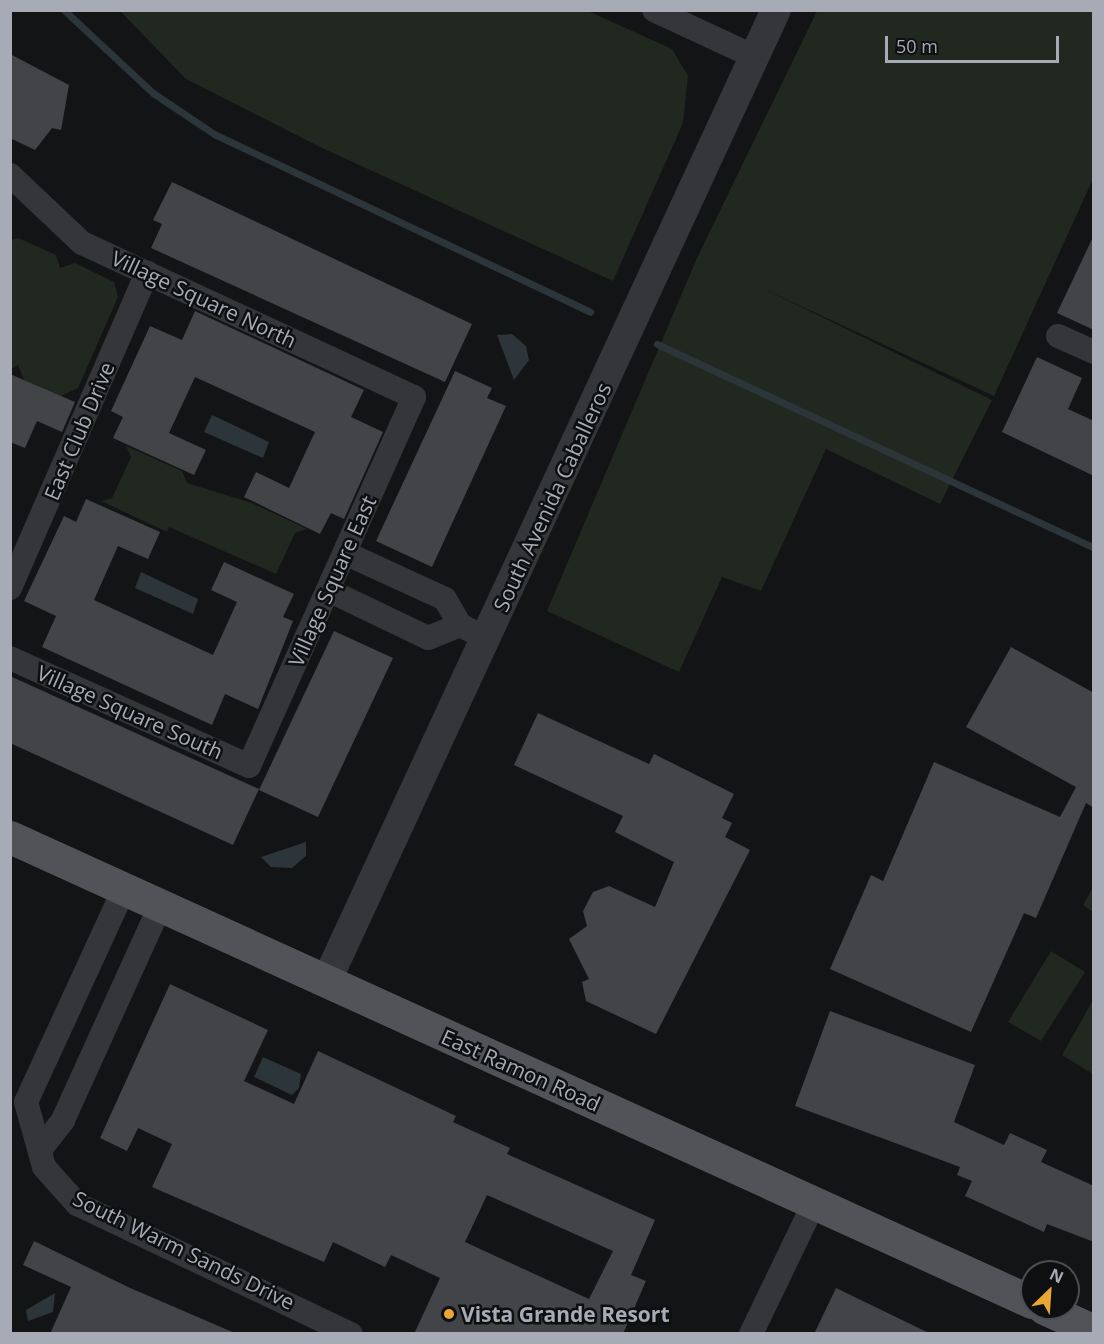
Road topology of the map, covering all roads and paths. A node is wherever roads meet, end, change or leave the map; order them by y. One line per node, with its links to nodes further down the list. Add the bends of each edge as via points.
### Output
1 (654, 10): 3 (street)
2 (776, 10): 3 (street, South Avenida Caballeros)
3 (755, 57): 13 (street, South Avenida Caballeros)
4 (10, 176): 5 (street, Village Square North, via 82,243)
5 (147, 273): 8 (street, Village Square North); 10 (street, East Club Drive)
6 (1058, 336): 7 (street)
7 (1094, 352)
8 (414, 397): 9 (street, Village Square East)
9 (345, 553): 11 (street, Village Square East); 12 (street, via 445,599)
10 (10, 588)
11 (328, 590): 12 (street, via 428,638); 15 (street, Village Square East)
12 (460, 625): 13 (street)
13 (486, 638): 19 (street, South Avenida Caballeros)
14 (10, 658): 15 (street, Village Square South)
15 (249, 766)
16 (10, 837): 17 (main road, East Ramon Road)
17 (124, 889): 18 (main road, East Ramon Road); 20 (street, South Warm Sands Drive, via 26,1102 28,1120)
18 (160, 906): 19 (main road, East Ramon Road); 20 (street, via 63,1120)
19 (326, 982): 21 (main road, East Ramon Road)
20 (43, 1146): 25 (street, South Warm Sands Drive, via 45,1167 77,1204)
21 (814, 1203): 22 (main road, East Ramon Road); 26 (street)
22 (1020, 1297)
23 (1070, 1320): 24 (main road)
24 (1094, 1331)
25 (351, 1334)
26 (751, 1334)

